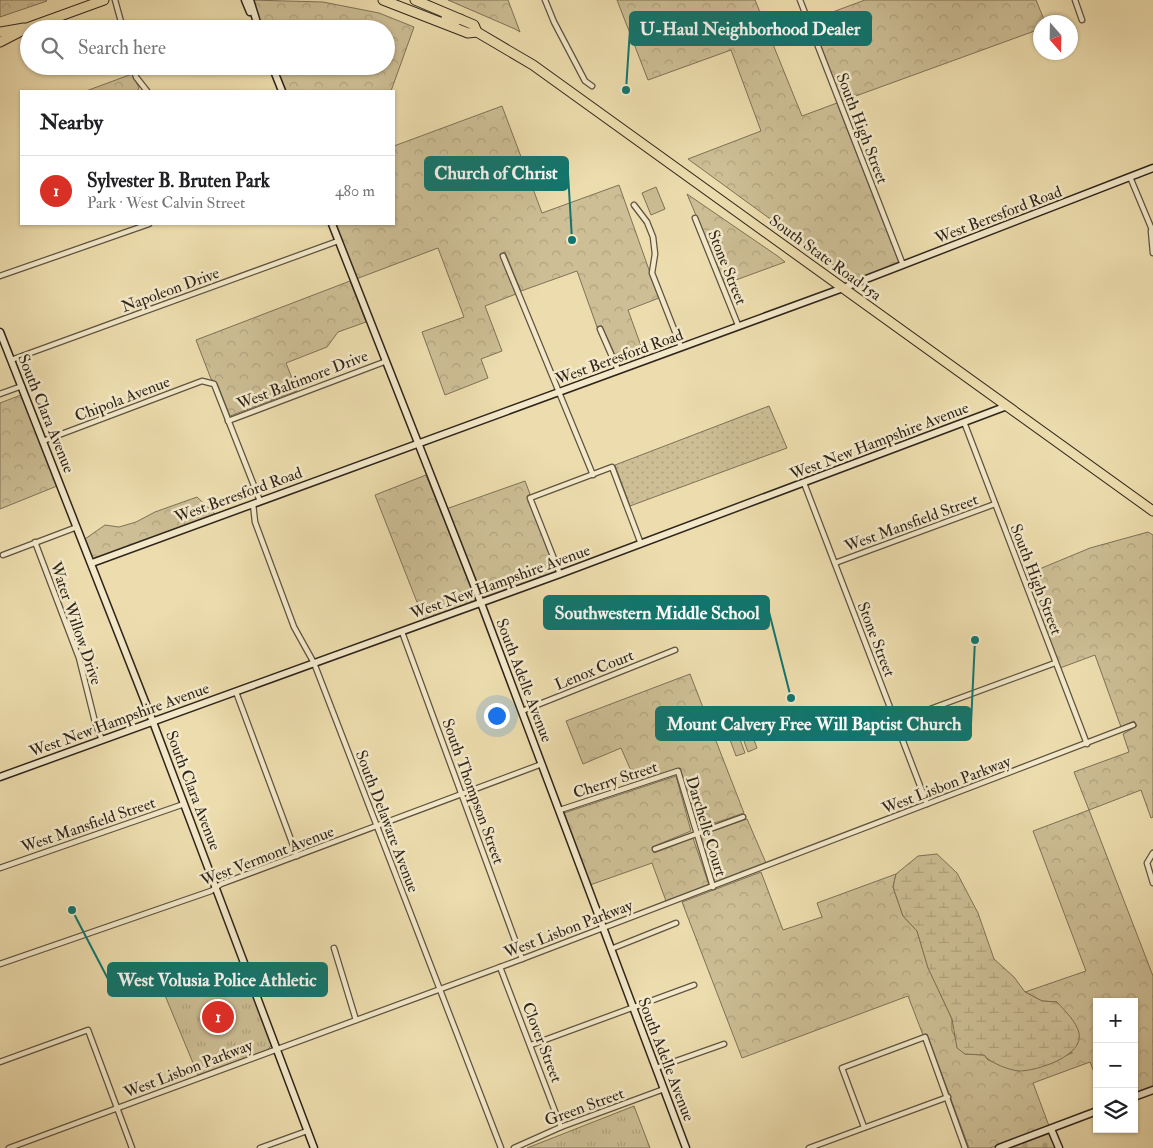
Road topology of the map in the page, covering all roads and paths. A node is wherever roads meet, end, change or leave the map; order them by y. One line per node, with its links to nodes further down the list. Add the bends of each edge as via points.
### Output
1 (104, 0): 11 (highway)
2 (115, 0): 12 (street)
3 (245, 0): 13 (street)
4 (250, 0): 14 (street)
5 (415, 0): 10 (highway, South State Road 15a)
6 (545, 0): 23 (street, via 585,81)
7 (800, 0): 36 (street, South High Street)
8 (1075, 0): 15 (street)
9 (386, 1): 10 (highway, via 401,2 454,21); 19 (highway, South State Road 15a, via 468,33)
10 (460, 18): 19 (highway, South State Road 15a, via 474,25)
11 (49, 20)
12 (121, 20)
13 (255, 20)
14 (256, 20)
15 (1082, 20)
16 (20, 29): 17 (highway)
17 (0, 32)
18 (20, 32): 20 (highway)
19 (477, 32): 38 (highway, South State Road 15a, via 533,65)
20 (0, 42)
21 (135, 75): 24 (street)
22 (276, 75): 25 (street)
23 (592, 86)
24 (146, 90)
25 (282, 90)
26 (1153, 168): 27 (street, West Beresford Road)
27 (1130, 177): 32 (street); 36 (street, West Beresford Road)
28 (634, 205): 42 (street, via 653,237 652,273)
29 (695, 218): 39 (street, Stone Street)
30 (146, 225): 37 (street)
31 (332, 225): 33 (street, South Adelle Avenue)
32 (1152, 231): 34 (street)
33 (338, 241): 43 (street, Napoleon Drive); 44 (street, South Adelle Avenue)
34 (1153, 253)
35 (504, 256): 48 (street)
36 (903, 265): 38 (street, West Beresford Road)
37 (0, 276)
38 (843, 288): 39 (street, West Beresford Road); 50 (highway, South State Road 15a)
39 (738, 325): 42 (street, West Beresford Road)
40 (600, 330): 45 (street)
41 (0, 332): 43 (street, South Clara Avenue)
42 (681, 347): 45 (street, West Beresford Road)
43 (11, 360): 47 (street, South Clara Avenue)
44 (384, 362): 51 (street, West Baltimore Drive); 54 (street, South Adelle Avenue)
45 (618, 370): 48 (street, West Beresford Road)
46 (210, 382): 51 (street, South Delaware Avenue, via 214,384); 53 (street, Chipola Avenue, via 202,381)
47 (22, 386): 49 (street); 53 (street, South Clara Avenue)
48 (558, 393): 54 (street, West Beresford Road); 55 (street)
49 (0, 394)
50 (1007, 406): 52 (street, West New Hampshire Avenue); 59 (highway, South State Road 15a)
51 (228, 420): 57 (street, South Delaware Avenue)
52 (964, 422): 56 (street, West New Hampshire Avenue); 58 (street, South High Street)
53 (43, 441): 60 (street, South Clara Avenue)
54 (417, 444): 57 (street, West Beresford Road); 67 (street, South Adelle Avenue)
55 (593, 475): 62 (street, via 612,468); 66 (street, via 530,498)
56 (804, 483): 62 (street, West New Hampshire Avenue); 65 (street, Stone Street)
57 (256, 502): 64 (street, West Beresford Road); 71 (street, South Delaware Avenue, via 256,522 294,627)
58 (996, 504): 65 (street, West Mansfield Street); 70 (street, South High Street)
59 (1153, 511)
60 (77, 527): 61 (street); 64 (street, South Clara Avenue)
61 (35, 542): 63 (street); 77 (street, Water Willow Drive, via 79,658)
62 (641, 544): 66 (street, West New Hampshire Avenue)
63 (3, 555)
64 (92, 563): 74 (street, South Clara Avenue)
65 (835, 563): 75 (street, Stone Street)
66 (560, 574): 67 (street, West New Hampshire Avenue)
67 (481, 603): 68 (street, West New Hampshire Avenue); 73 (street, South Adelle Avenue)
68 (402, 632): 71 (street, West New Hampshire Avenue); 82 (street, South Thompson Street)
69 (676, 650): 73 (street, Lenox Court)
70 (1055, 663): 75 (street); 78 (street, South High Street)
71 (314, 664): 72 (street, West New Hampshire Avenue); 87 (street, South Delaware Avenue)
72 (236, 692): 74 (street, West New Hampshire Avenue); 91 (street)
73 (522, 711): 79 (street, South Adelle Avenue)
74 (153, 722): 77 (street, West New Hampshire Avenue); 83 (street, South Clara Avenue)
75 (895, 722): 84 (street, Stone Street)
76 (1133, 725): 78 (street, West Lisbon Parkway)
77 (102, 740): 81 (street, West New Hampshire Avenue)
78 (1087, 744): 84 (street, West Lisbon Parkway)
79 (542, 764): 82 (street, West Vermont Avenue); 85 (street, South Adelle Avenue)
80 (678, 771): 85 (street, Cherry Street); 88 (street, Darchelle Court)
81 (0, 777)
82 (462, 794): 87 (street, West Vermont Avenue); 100 (street, South Thompson Street)
83 (184, 804): 92 (street, West Mansfield Street); 95 (street, South Clara Avenue)
84 (927, 804): 94 (street, West Lisbon Parkway)
85 (560, 810): 97 (street, South Adelle Avenue)
86 (743, 817): 88 (street)
87 (377, 826): 91 (street, West Vermont Avenue); 106 (street, South Delaware Avenue)
88 (695, 834): 89 (street); 94 (street, Darchelle Court)
89 (655, 849)
90 (1153, 853): 93 (street, via 1147,863)
91 (298, 856): 95 (street, West Vermont Avenue)
92 (0, 868)
93 (1153, 883)
94 (713, 887): 97 (street, West Lisbon Parkway)
95 (216, 888): 101 (street, West Vermont Avenue); 103 (street, South Clara Avenue)
96 (676, 924): 99 (street)
97 (603, 928): 99 (street, South Adelle Avenue); 100 (street, West Lisbon Parkway)
98 (334, 948): 108 (street)
99 (611, 949): 107 (street, South Adelle Avenue)
100 (522, 959): 102 (street, West Lisbon Parkway)
101 (0, 964)
102 (500, 967): 106 (street, West Lisbon Parkway); 110 (street, Clover Street)
103 (247, 970): 104 (street); 111 (street, South Clara Avenue)
104 (231, 975)
105 (694, 985): 107 (street)
106 (439, 990): 108 (street, West Lisbon Parkway); 128 (street, South Delaware Avenue)
107 (632, 1007): 110 (street); 113 (street, South Adelle Avenue)
108 (356, 1020): 111 (street, West Lisbon Parkway)
109 (724, 1044): 113 (street)
110 (531, 1045): 120 (street, Clover Street)
111 (277, 1048): 118 (street, West Lisbon Parkway); 123 (street, South Clara Avenue)
112 (0, 1062): 118 (street, via 88,1030)
113 (656, 1068): 114 (street, South Adelle Avenue)
114 (664, 1089): 120 (street, Green Street); 130 (street, South Adelle Avenue)
115 (1153, 1090): 116 (street)
116 (1138, 1096)
117 (948, 1097): 121 (street); 121 (street, via 925,1037 842,1068); 132 (street)
118 (117, 1108): 124 (street, West Lisbon Parkway); 125 (street)
119 (1093, 1113): 122 (street)
120 (561, 1127): 129 (street, Green Street)
121 (864, 1127): 131 (street)
122 (1051, 1129): 133 (street); 134 (street)
123 (308, 1131): 126 (street); 127 (street, South Clara Avenue)
124 (9, 1148)
125 (132, 1148)
126 (260, 1148)
127 (314, 1148)
128 (501, 1148)
129 (514, 1148)
130 (686, 1148)
131 (809, 1148)
132 (966, 1148)
133 (999, 1148)
134 (1059, 1148)

